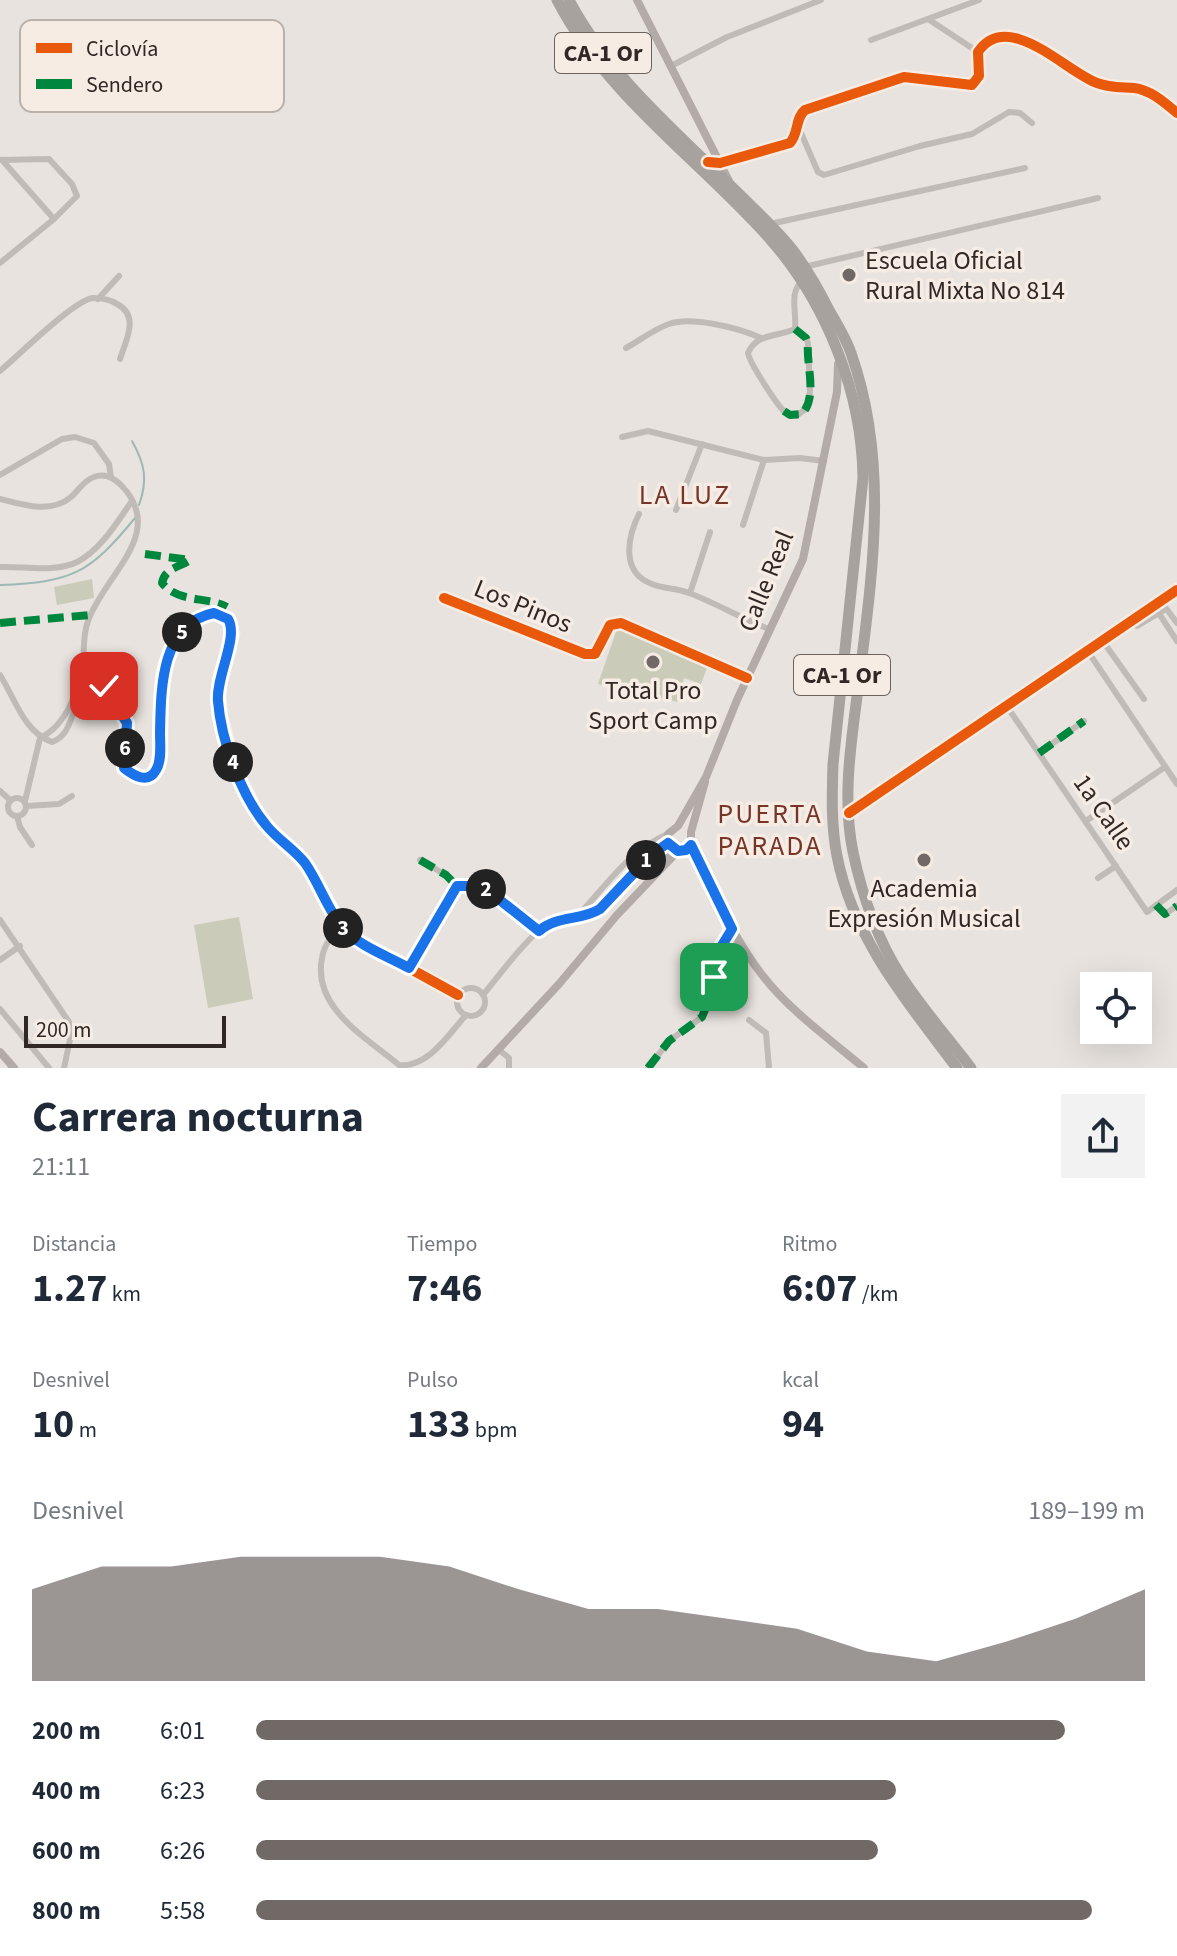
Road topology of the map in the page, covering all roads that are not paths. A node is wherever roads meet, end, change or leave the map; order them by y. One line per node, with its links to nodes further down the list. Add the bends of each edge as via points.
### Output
1 (557, 0): 22 (highway, CA-1 Or, via 610,80 753,221)
2 (569, 0): 14 (highway, CA-1 Or, via 617,71)
3 (638, 0): 9 (main road)
4 (821, 0): 9 (street)
5 (979, 0): 6 (street)
6 (928, 19): 7 (street); 8 (street)
7 (871, 40)
8 (978, 52): 10 (main road, via 991,40 1021,39 1099,84 1147,92); 12 (main road, via 979,76 972,85 904,77 805,110)
9 (671, 66): 14 (main road)
10 (1177, 113)
11 (1032, 123): 12 (street, via 1009,112 972,134 824,175)
12 (798, 126): 14 (main road, via 790,143)
13 (1, 160): 17 (street); 17 (street, via 49,159 72,184 77,196)
14 (714, 162): 18 (highway, CA-1 Or)
15 (1025, 168): 18 (street)
16 (1098, 198): 20 (street)
17 (54, 219): 19 (street)
18 (770, 224): 20 (highway, CA-1 Or)
19 (0, 263)
20 (804, 267): 81 (highway, CA-1 Or, via 850,351 866,405 875,465 875,540 849,765)
21 (119, 276): 23 (street)
22 (801, 282): 24 (highway, CA-1 Or); 25 (street, via 795,288)
23 (98, 299): 30 (street, via 126,309 132,326); 31 (street, via 76,306)
24 (811, 299): 25 (street); 29 (highway, CA-1 Or)
25 (795, 307): 26 (street)
26 (795, 329): 27 (street); 27 (street, via 808,343 810,392 806,409 796,416 780,407 749,360 750,349)
27 (761, 338): 28 (street, via 684,321)
28 (626, 348)
29 (836, 348): 32 (main road, Calle Real); 33 (highway, CA-1 Or)
30 (120, 359)
31 (0, 371)
32 (837, 392): 33 (main road); 37 (main road, Calle Real)
33 (851, 392): 123 (highway, CA-1 Or, via 863,478 833,764 834,839 842,879 874,952)
34 (622, 437): 35 (street, via 648,431)
35 (702, 444): 36 (street); 42 (street)
36 (764, 460): 37 (street); 44 (street)
37 (824, 461): 55 (main road, Calle Real, via 803,559)
38 (0, 475): 39 (street, via 62,439 75,437 94,443 109,464)
39 (111, 477): 40 (street, via 89,479 57,505); 41 (street)
40 (0, 499)
41 (132, 501): 46 (street, via 105,538 77,562); 59 (street, via 138,536 96,602 87,624)
42 (676, 510)
43 (639, 514): 48 (street, via 629,542 630,564 653,585)
44 (743, 525)
45 (710, 532): 48 (street)
46 (0, 567)
47 (1177, 590): 50 (street)
48 (690, 593): 55 (street)
49 (444, 598): 63 (street, Los Pinos, via 585,654 595,654 610,625 621,623)
50 (1157, 603): 51 (street); 52 (street); 53 (street)
51 (1166, 609): 52 (street); 54 (street)
52 (1159, 614): 53 (street, via 1136,627); 57 (street)
53 (1127, 622): 56 (street)
54 (1177, 623)
55 (769, 629): 63 (main road, Calle Real)
56 (1102, 640): 58 (street); 68 (street)
57 (1177, 641)
58 (1087, 650): 70 (street); 74 (street)
59 (83, 662): 60 (street); 62 (street)
60 (91, 671): 62 (street); 64 (street, via 100,675)
61 (0, 675): 72 (street, via 30,730)
62 (81, 675): 65 (street)
63 (747, 678): 75 (main road, Calle Real)
64 (104, 686): 67 (street); 69 (street)
65 (77, 687): 66 (street); 72 (street, via 65,715)
66 (85, 697): 67 (street); 72 (street, via 61,738)
67 (96, 697): 69 (street)
68 (1144, 699)
69 (114, 701): 101 (street, via 127,723 124,768 137,777 150,776 160,753 168,657 194,621 214,613 228,619 233,634 218,697 234,767 257,813 306,864)
70 (1006, 705): 73 (street, 1a Calle); 81 (street)
71 (1084, 721): 73 (street)
72 (40, 738): 80 (street)
73 (1039, 753): 83 (street, 1a Calle)
74 (1165, 767): 76 (street); 83 (street)
75 (706, 777): 84 (main road, Calle Real); 85 (main road, Calle Real)
76 (1177, 784)
77 (0, 791): 79 (street)
78 (72, 796): 80 (street, via 59,804)
79 (10, 800): 80 (street, via 18,797); 82 (street, via 9,812)
80 (26, 804): 82 (street)
81 (849, 813): 124 (highway, CA-1 Or, via 861,883 890,958)
82 (17, 816): 87 (street)
83 (1086, 821): 92 (street, 1a Calle)
84 (678, 826): 85 (main road); 86 (main road)
85 (691, 832): 88 (main road, Calle Real)
86 (671, 844): 88 (main road, via 686,850); 90 (main road); 94 (main road); 99 (street, via 651,855 600,909); 99 (street, via 651,842)
87 (32, 845)
88 (691, 845): 91 (main road)
89 (420, 860): 95 (street)
90 (671, 860): 91 (main road, via 690,854); 94 (main road)
91 (699, 861): 103 (main road)
92 (1116, 866): 93 (street); 97 (street, 1a Calle, via 1147,912)
93 (1098, 878)
94 (649, 882): 112 (main road)
95 (457, 886): 102 (street, via 486,889); 106 (street)
96 (1177, 890): 97 (street)
97 (1156, 905): 98 (street, via 1165,914)
98 (1177, 906)
99 (577, 917): 102 (street, via 552,921)
100 (0, 920): 104 (street)
101 (343, 928): 106 (street); 114 (street, via 322,955 325,993 337,1013)
102 (539, 931): 108 (street)
103 (735, 933): 120 (street, via 723,941 702,1017 669,1041); 122 (main road, via 785,1000)
104 (20, 946): 105 (street); 117 (street, via 69,1022)
105 (0, 960)
106 (409, 968): 107 (street)
107 (458, 995): 108 (street, via 471,987); 110 (street, via 458,1009)
108 (483, 995): 110 (street, via 482,1011)
109 (0, 1009): 116 (street)
110 (466, 1015): 114 (street, via 423,1062)
111 (749, 1020): 121 (street, via 767,1035)
112 (498, 1049): 118 (main road); 119 (street, via 509,1058)
113 (0, 1052): 115 (main road)
114 (399, 1066)
115 (14, 1068)
116 (49, 1068)
117 (64, 1068)
118 (481, 1068)
119 (509, 1068)
120 (648, 1068)
121 (769, 1068)
122 (864, 1068)
123 (957, 1068)
124 (971, 1068)

